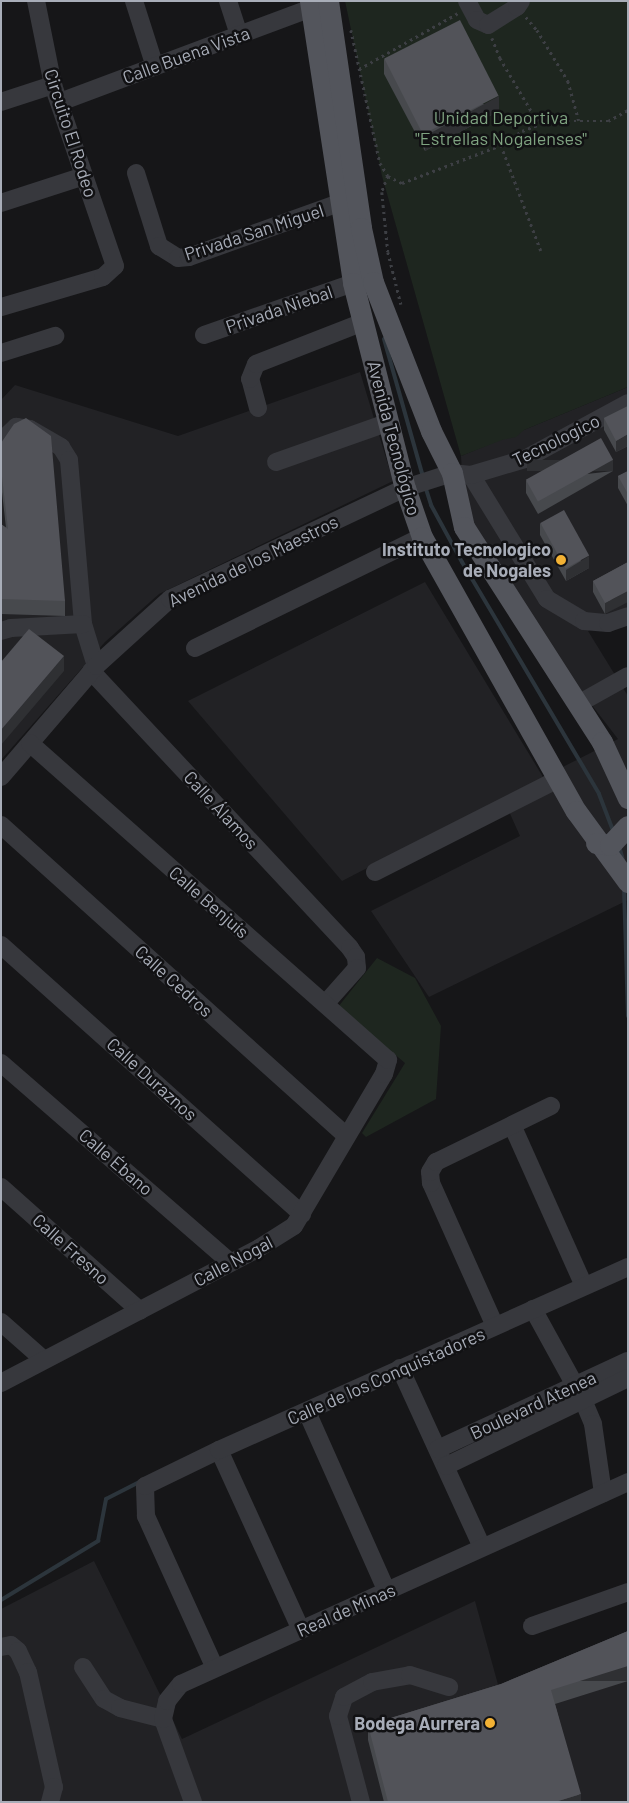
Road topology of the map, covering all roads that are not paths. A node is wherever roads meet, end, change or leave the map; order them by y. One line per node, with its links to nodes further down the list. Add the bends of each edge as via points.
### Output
1 (36, 1): 9 (street, Circuito El Rodeo)
2 (134, 1): 8 (street)
3 (228, 1): 7 (street)
4 (317, 4): 7 (street, Calle Buena Vista); 15 (main road, Avenida Tecnológico); 27 (main road, Avenida Tecnológico, via 373,282 431,432)
5 (468, 4): 6 (street, via 477,20 488,25)
6 (519, 4)
7 (239, 36): 8 (street, Calle Buena Vista)
8 (155, 67): 11 (street, Calle Buena Vista)
9 (53, 85): 10 (street); 11 (street, Circuito El Rodeo)
10 (1, 102)
11 (60, 102): 13 (street, Circuito El Rodeo)
12 (136, 173): 15 (street, Privada San Miguel, via 159,246 178,258 189,257)
13 (84, 176): 14 (street); 17 (street, Circuito El Rodeo, via 114,269 103,277)
14 (1, 203)
15 (339, 203): 16 (main road, Avenida Tecnológico)
16 (353, 283): 18 (main road, Avenida Tecnológico); 19 (street, Privada Niebal)
17 (1, 307)
18 (363, 322): 23 (street, via 256,364 250,379); 24 (main road, Avenida Tecnológico)
19 (204, 335)
20 (55, 336): 21 (street)
21 (1, 353)
22 (628, 403): 27 (street, Tecnologico, via 525,459)
23 (258, 408)
24 (387, 422): 26 (street); 28 (main road, Avenida Tecnológico)
25 (1, 441): 31 (street, via 16,427 30,429 61,447 69,460)
26 (276, 462)
27 (455, 474): 28 (street, Avenida de los Maestros); 30 (street, via 547,599 584,621 608,624); 36 (main road, Avenida Tecnológico, via 464,527)
28 (407, 487): 29 (main road, Avenida Tecnológico); 34 (street, Avenida de los Maestros, via 170,600)
29 (422, 537): 33 (street); 39 (main road, Avenida Tecnológico)
30 (628, 616)
31 (83, 624): 32 (street); 34 (street)
32 (1, 631)
33 (195, 648)
34 (93, 669): 37 (street, Avenida de los Maestros); 47 (street, Calle Álamos, via 350,948 356,957 357,968)
35 (628, 676): 36 (street)
36 (578, 704): 40 (main road, Avenida Tecnológico, via 602,742)
37 (30, 743): 38 (street, Avenida de los Maestros); 47 (street, Calle Benjuís)
38 (1, 777)
39 (558, 779): 43 (main road, Avenida Tecnológico); 44 (street)
40 (628, 798)
41 (1, 825): 52 (street, Calle Cedros)
42 (628, 826): 43 (main road, via 617,841)
43 (596, 843): 45 (main road, Avenida Tecnológico)
44 (375, 872)
45 (628, 882)
46 (1, 945): 54 (street, Calle Duraznos)
47 (326, 1004): 48 (street, Calle Benjuís)
48 (388, 1060): 52 (street, Calle Nogal, via 384,1074)
49 (1, 1063): 55 (street, Calle Ébano)
50 (551, 1106): 51 (street)
51 (512, 1125): 57 (street); 61 (street, via 436,1162 429,1177)
52 (347, 1136): 54 (street, Calle Nogal)
53 (1, 1187): 59 (street, Calle Fresno)
54 (302, 1214): 55 (street, Calle Nogal, via 278,1238)
55 (230, 1262): 59 (street, Calle Nogal)
56 (628, 1267): 57 (street, Calle de los Conquistadores)
57 (584, 1286): 58 (street, Calle de los Conquistadores)
58 (533, 1309): 61 (street, Calle de los Conquistadores); 67 (street)
59 (140, 1311): 62 (street, Calle Nogal)
60 (1, 1322): 62 (street)
61 (495, 1326): 64 (street, Calle de los Conquistadores)
62 (44, 1360): 66 (street, Calle Nogal)
63 (628, 1361): 67 (street, Boulevard Atenea)
64 (400, 1368): 68 (street, Calle de los Conquistadores); 69 (street)
65 (628, 1378): 67 (street, Boulevard Atenea)
66 (1, 1383)
67 (579, 1392): 69 (street, Boulevard Atenea); 71 (street, Boulevard Atenea); 73 (street, via 595,1434)
68 (308, 1412): 70 (street, Calle de los Conquistadores); 75 (street)
69 (438, 1449): 71 (street)
70 (219, 1450): 78 (street); 80 (street, Calle de los Conquistadores, via 145,1486 142,1500 146,1516)
71 (446, 1466): 74 (street)
72 (628, 1482): 73 (street, Real de Minas)
73 (603, 1493): 74 (street, Real de Minas)
74 (481, 1546): 75 (street, Real de Minas)
75 (387, 1592): 78 (street, Real de Minas)
76 (628, 1592): 77 (street)
77 (532, 1626)
78 (301, 1630): 80 (street, Real de Minas)
79 (1, 1647): 84 (street, via 11,1645 18,1651 28,1672 54,1787)
80 (214, 1666): 83 (street, Real de Minas, via 180,1684 167,1701)
81 (83, 1667): 83 (street, via 104,1699 120,1708)
82 (449, 1687): 86 (street, via 410,1675 372,1682 344,1697 338,1716)
83 (164, 1719): 85 (street)
84 (50, 1802)
85 (193, 1802)
86 (361, 1802)

